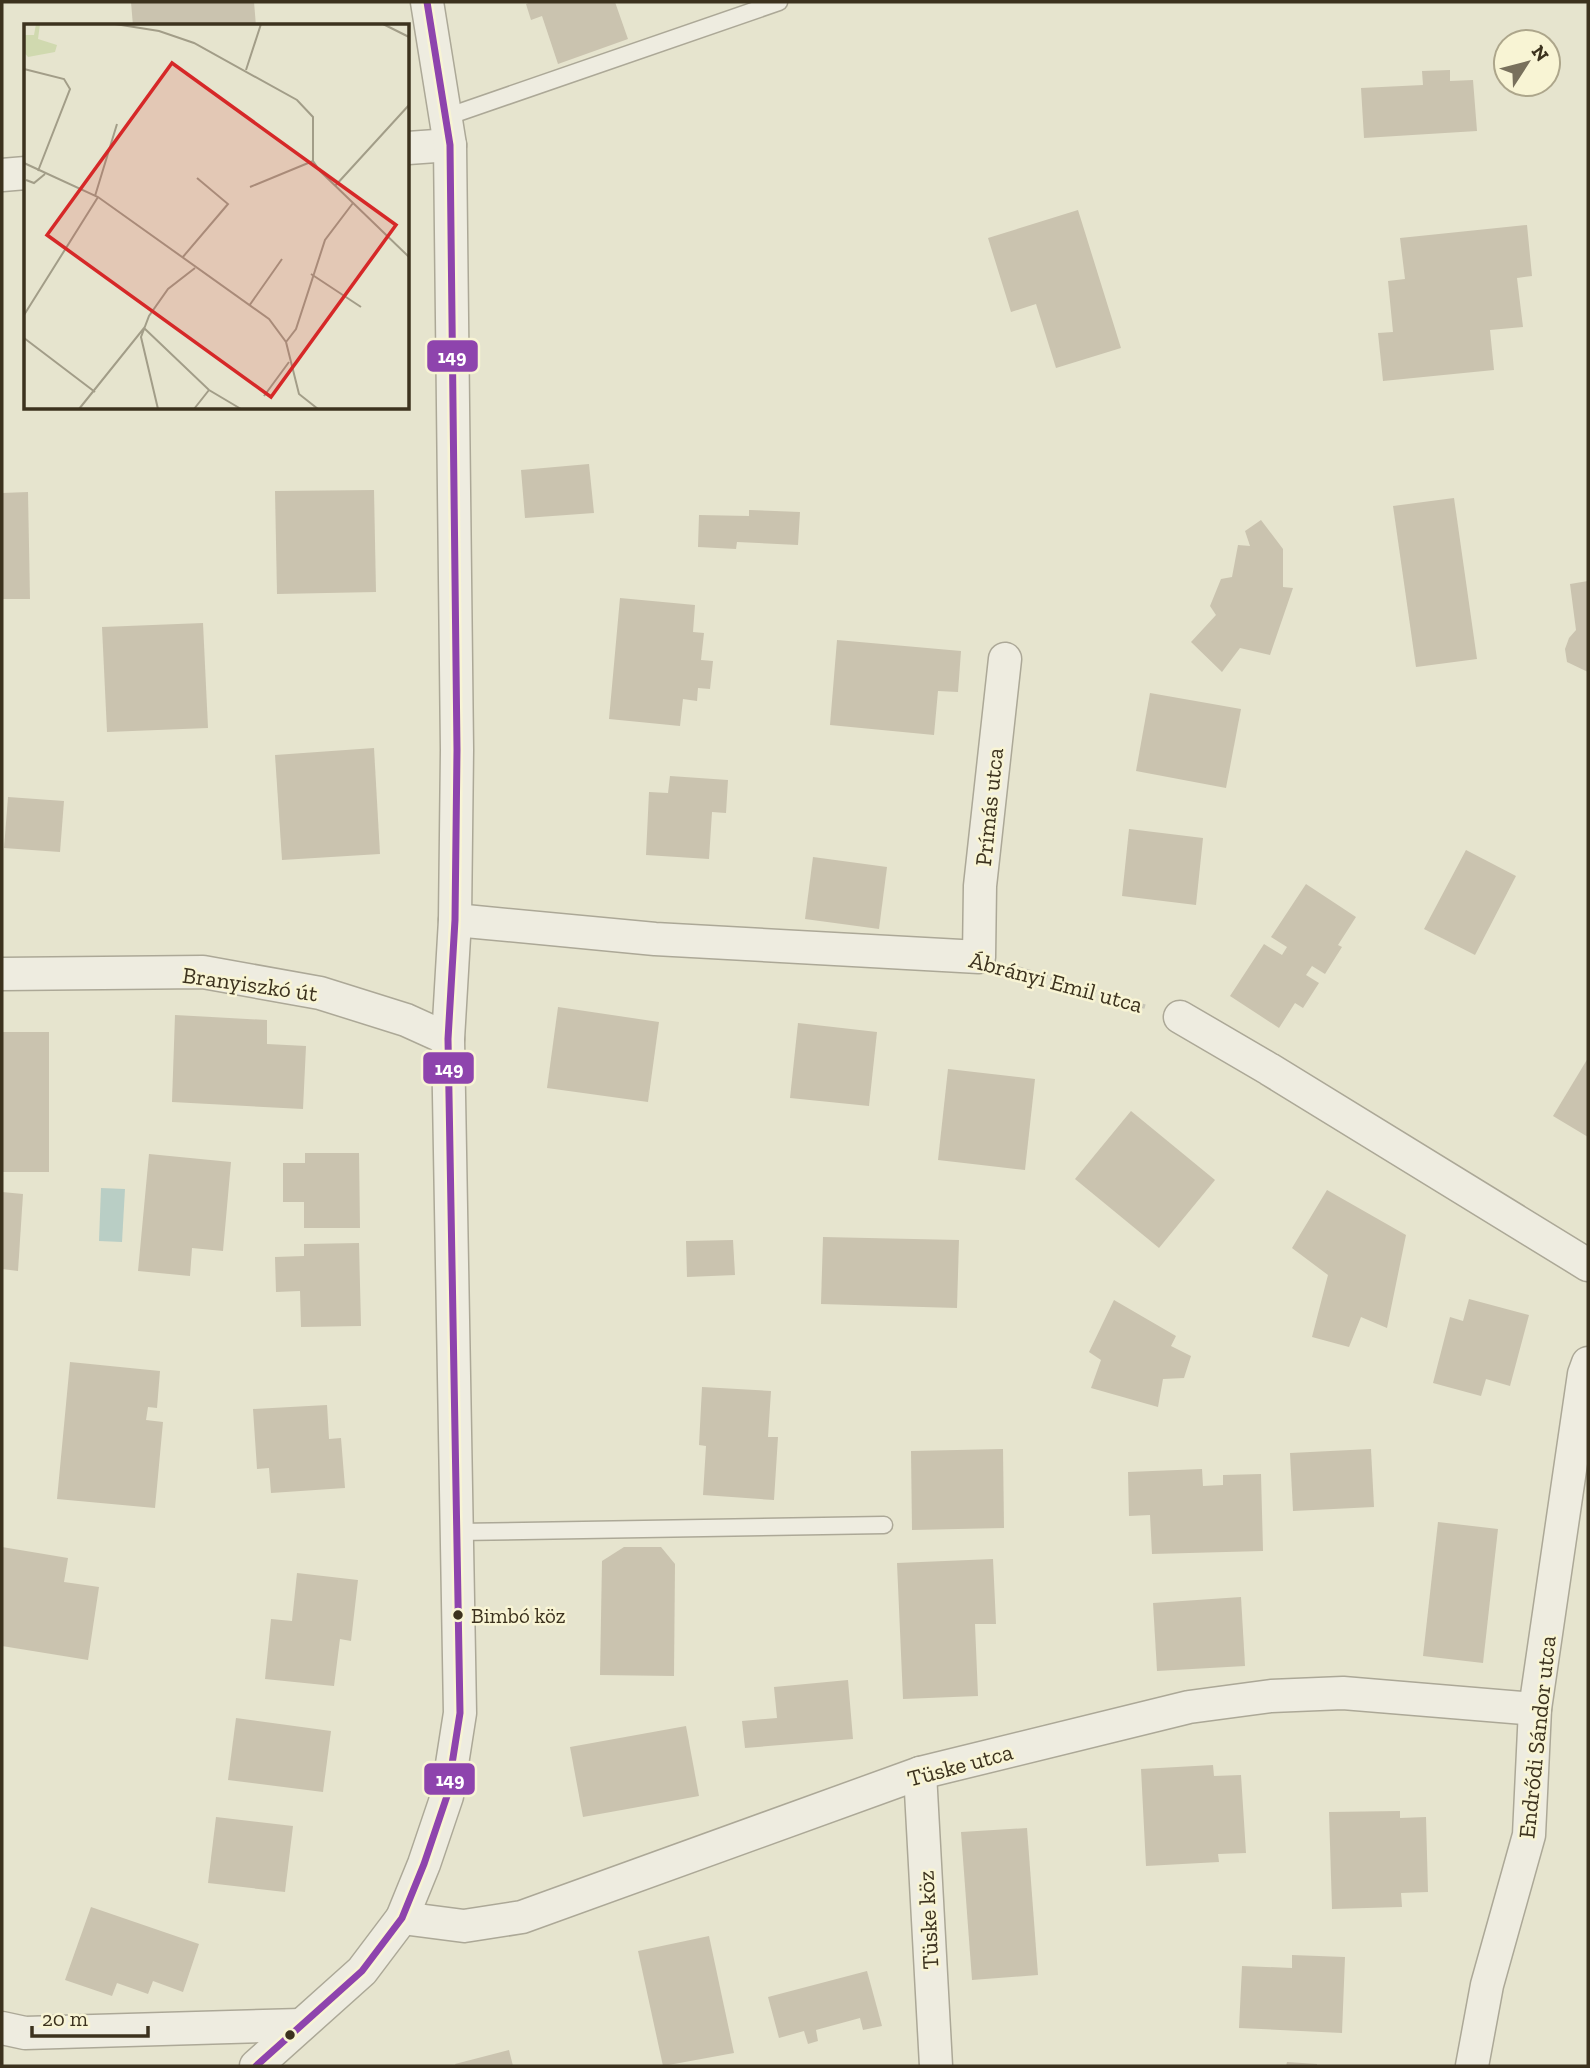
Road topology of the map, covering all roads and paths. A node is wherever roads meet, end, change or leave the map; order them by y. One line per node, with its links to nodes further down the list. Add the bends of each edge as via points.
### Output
1 (427, 2): 3 (street)
2 (779, 2): 3 (lane)
3 (448, 131): 4 (street); 8 (street, via 457,750)
4 (410, 147)
5 (24, 173): 6 (street)
6 (2, 174)
7 (1005, 659): 9 (street, Prímás utca, via 981,886)
8 (455, 920): 9 (street, Ábrányi Emil utca, via 655,939); 12 (street)
9 (979, 957): 11 (path, Ábrányi Emil utca)
10 (2, 974): 12 (street, Branyiszkó út, via 203,972 320,993 406,1020)
11 (1180, 1017): 13 (street)
12 (448, 1040): 16 (street)
13 (1588, 1265)
14 (1588, 1363): 17 (street, Endrődi Sándor utca)
15 (884, 1525): 16 (lane)
16 (457, 1532): 20 (street, via 460,1713 447,1796)
17 (1576, 1532): 18 (street, Endrődi Sándor utca)
18 (1535, 1709): 19 (street, Tüske utca, via 1343,1693 1271,1696 1189,1707); 25 (street, Endrődi Sándor utca, via 1529,1835 1487,1985)
19 (920, 1773): 20 (street, Tüske utca, via 522,1917 464,1926); 24 (street, Tüske köz)
20 (402, 1918): 21 (street, via 362,1971)
21 (301, 2025): 22 (street, via 25,2033); 23 (street)
22 (2, 2028)
23 (256, 2066)
24 (936, 2066)
25 (1472, 2066)

